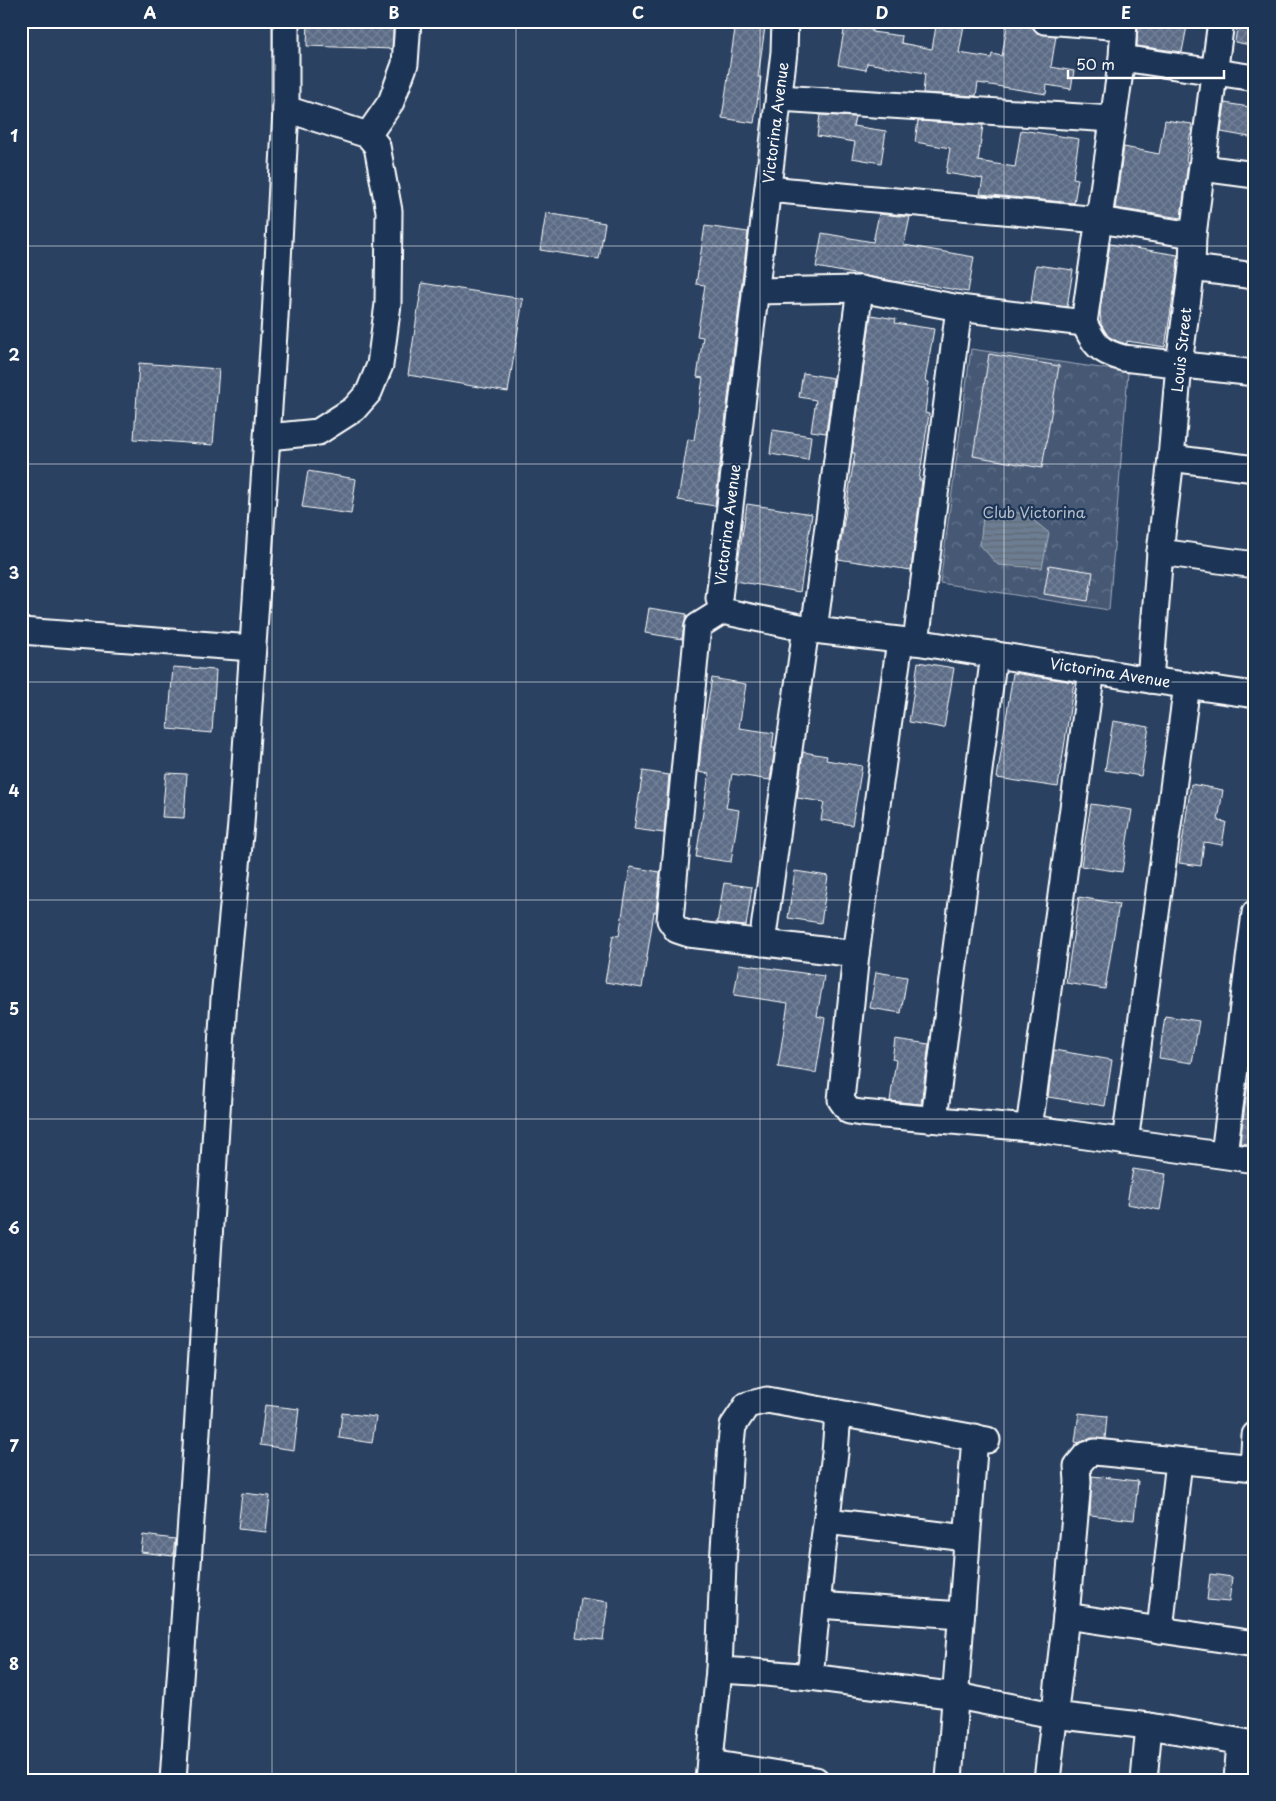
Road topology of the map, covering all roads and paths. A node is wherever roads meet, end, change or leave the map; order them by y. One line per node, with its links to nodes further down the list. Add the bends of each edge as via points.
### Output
1 (286, 21): 11 (street)
2 (408, 21): 13 (street, via 406,64 391,102)
3 (785, 21): 10 (street, Victorina Avenue)
4 (1044, 21): 6 (street)
5 (1221, 21): 8 (street, Louis Street)
6 (1124, 24): 7 (street)
7 (1122, 58): 8 (street); 12 (street)
8 (1214, 73): 9 (street); 14 (street, Louis Street)
9 (1255, 78)
10 (779, 98): 12 (street); 16 (street, Victorina Avenue)
11 (286, 109): 13 (street); 27 (street)
12 (1112, 119): 17 (street)
13 (368, 134): 27 (street, via 377,146 389,210 388,304 380,365 369,392 354,409 318,432)
14 (1202, 168): 15 (street); 18 (street, Louis Street)
15 (1255, 174)
16 (768, 189): 17 (street); 22 (street, Victorina Avenue)
17 (1099, 220): 18 (street); 24 (street)
18 (1193, 235): 19 (street, Louis Street)
19 (1192, 268): 20 (street); 25 (street, Louis Street)
20 (1255, 276)
21 (860, 289): 22 (street); 23 (street); 33 (street)
22 (755, 291): 32 (street, Victorina Avenue, via 719,598)
23 (959, 308): 24 (street); 35 (street)
24 (1084, 323): 25 (street, via 1094,343 1109,354)
25 (1179, 364): 26 (street); 28 (street, Louis Street)
26 (1255, 373)
27 (268, 437): 36 (street)
28 (1171, 458): 29 (street); 30 (street, Louis Street)
29 (1255, 469)
30 (1160, 552): 31 (street); 39 (street, Louis Street)
31 (1255, 565)
32 (722, 611): 33 (street, Victorina Avenue); 43 (street, via 698,626 670,920 677,930 689,934)
33 (810, 629): 35 (street, Victorina Avenue); 43 (street)
34 (21, 631): 36 (street)
35 (908, 641): 37 (street, Victorina Avenue); 44 (street)
36 (252, 648): 68 (street, via 224,999)
37 (994, 654): 38 (street, Victorina Avenue); 45 (street)
38 (1092, 670): 39 (street, Victorina Avenue); 46 (street)
39 (1150, 680): 40 (street, Victorina Avenue)
40 (1187, 685): 41 (street, Victorina Avenue); 47 (street)
41 (1255, 695)
42 (1255, 913): 48 (street)
43 (762, 943): 44 (street)
44 (856, 954): 45 (street, via 841,1100 849,1111)
45 (934, 1119): 46 (street)
46 (1029, 1128): 47 (street)
47 (1125, 1142): 48 (street)
48 (1224, 1154): 49 (street)
49 (1255, 1160)
50 (838, 1413): 54 (street); 55 (street, via 981,1438); 61 (street, via 767,1400 746,1405 733,1426)
51 (1255, 1435): 53 (street)
52 (1178, 1461): 53 (street); 58 (street, via 1095,1452 1086,1455 1077,1466); 59 (street)
53 (1254, 1468)
54 (827, 1521): 55 (street); 56 (street)
55 (966, 1538): 57 (street)
56 (818, 1605): 57 (street); 62 (street)
57 (961, 1615): 63 (street)
58 (1066, 1616): 59 (street); 64 (street)
59 (1160, 1630): 60 (street)
60 (1255, 1644)
61 (719, 1670): 62 (street); 67 (street)
62 (810, 1677): 63 (street)
63 (956, 1696): 64 (street); 70 (street)
64 (1053, 1715): 65 (street); 71 (street)
65 (1149, 1726): 66 (street); 72 (street)
66 (1248, 1743): 73 (street)
67 (709, 1772): 69 (street)
68 (173, 1780)
69 (816, 1780)
70 (949, 1780)
71 (1047, 1780)
72 (1144, 1780)
73 (1237, 1780)

